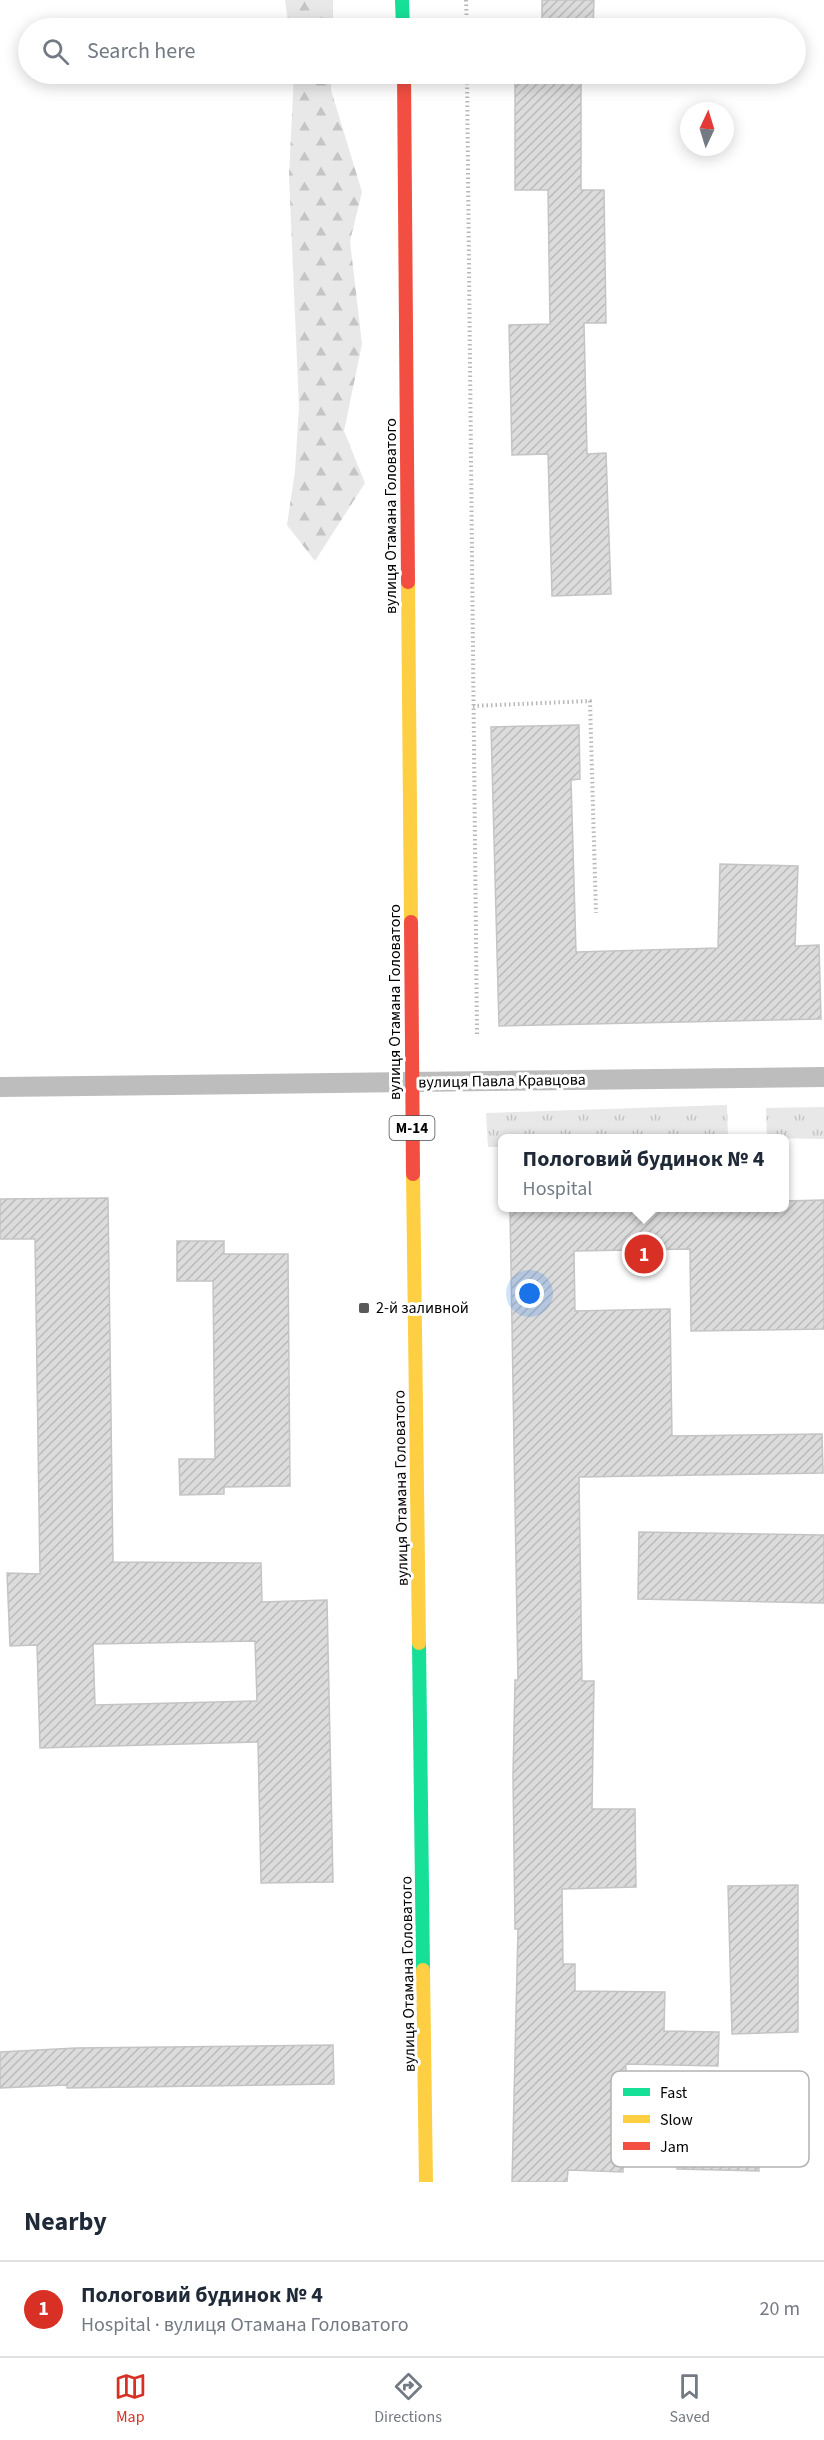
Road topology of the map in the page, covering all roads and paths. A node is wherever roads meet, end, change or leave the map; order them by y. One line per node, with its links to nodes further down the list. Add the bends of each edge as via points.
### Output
1 (402, 0): 3 (main road)
2 (466, 0): 4 (path)
3 (403, 18)
4 (467, 18)
5 (404, 84): 11 (main road, вулиця Отамана Головатого / М-14)
6 (467, 84): 7 (path)
7 (473, 706): 8 (path, via 590,701); 9 (path)
8 (596, 913)
9 (477, 1035)
10 (824, 1077): 11 (lane, вулиця Павла Кравцова)
11 (412, 1082): 12 (lane, вулиця Павла Кравцова); 13 (main road, вулиця Отамана Головатого / М-14)
12 (0, 1087)
13 (426, 2182)

